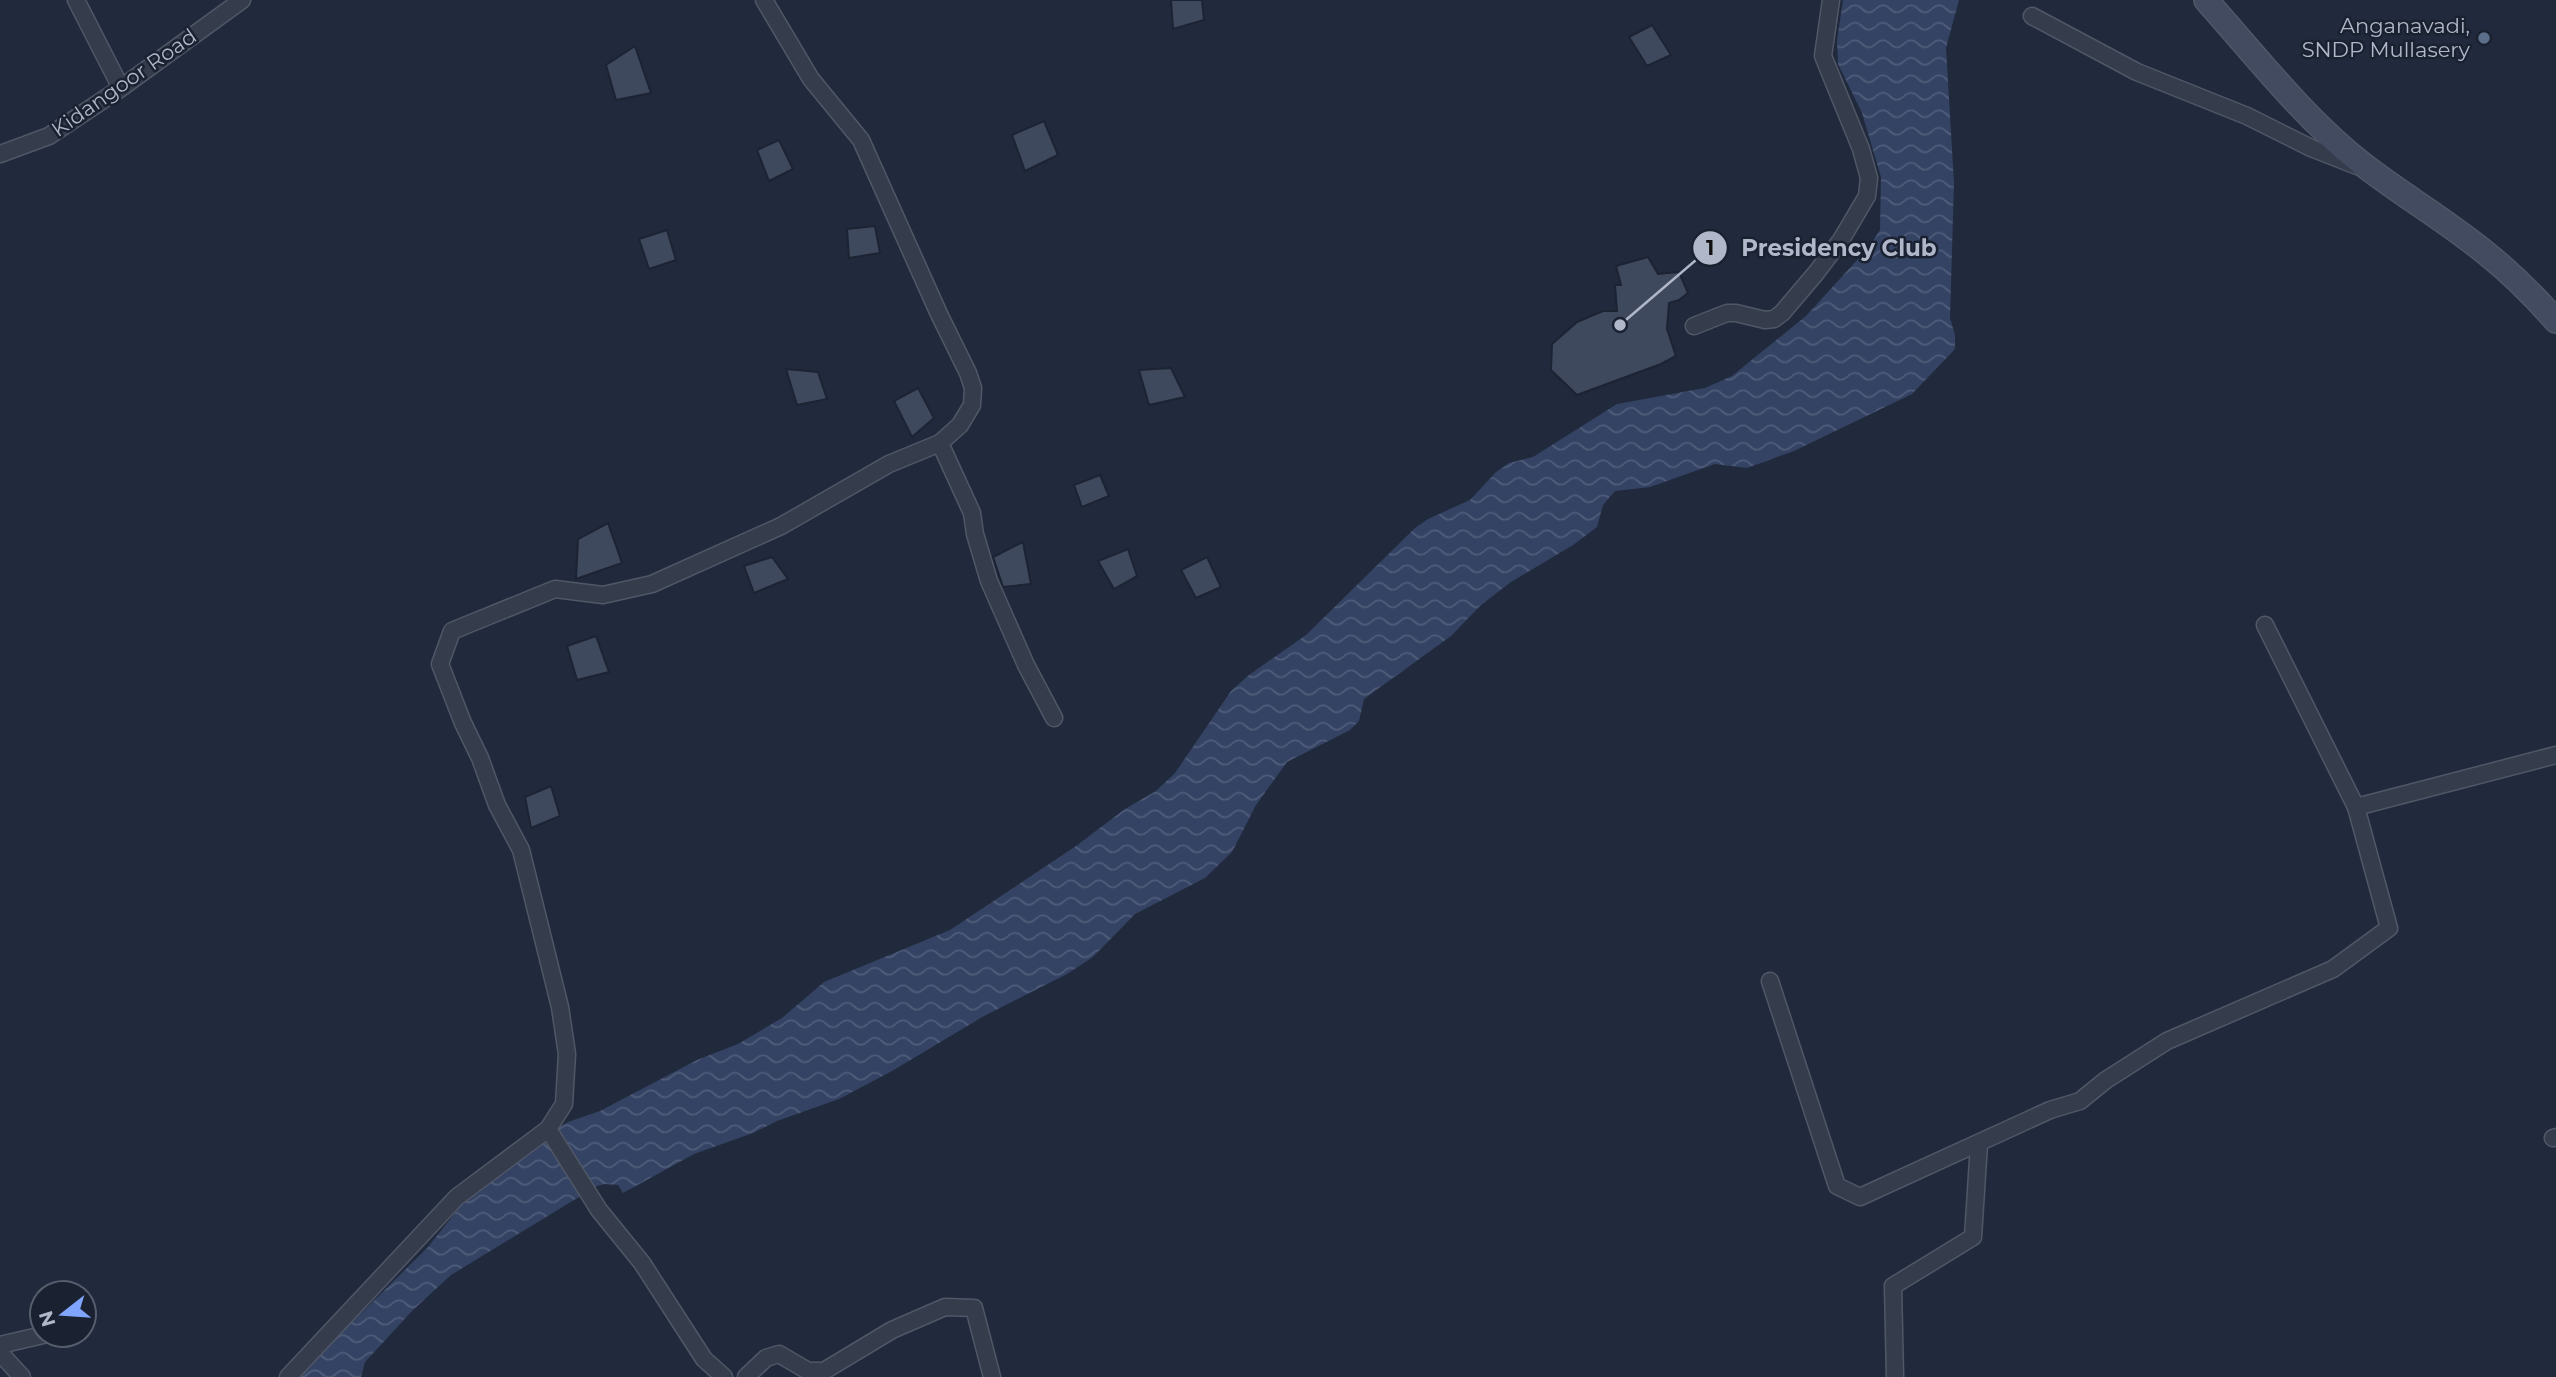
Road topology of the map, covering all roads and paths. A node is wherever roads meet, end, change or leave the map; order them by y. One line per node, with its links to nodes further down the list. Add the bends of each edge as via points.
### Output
1 (76, 0): 7 (street)
2 (242, 0): 7 (street, Kidangoor Road)
3 (764, 0): 12 (street, via 811,79 861,140 968,373 972,405 960,425)
4 (1830, 0): 11 (street, via 1823,56 1861,149 1869,178 1867,195 1841,240 1782,313 1765,320 1727,313)
5 (2209, 1): 9 (main road, via 2294,99)
6 (2032, 16): 9 (street, via 2137,72)
7 (121, 89): 8 (street, Kidangoor Road, via 49,136)
8 (0, 154)
9 (2375, 173): 10 (main road, via 2487,254)
10 (2556, 321)
11 (1694, 326)
12 (940, 443): 14 (street, via 972,513 989,581); 18 (street, via 889,464 781,526 652,584 603,595 555,589 452,631 440,664 497,805 521,850 560,1007 567,1054 565,1104)
13 (2265, 625): 16 (street)
14 (1054, 718)
15 (2556, 755): 16 (street)
16 (2356, 807): 19 (street, via 2389,928 2333,969 2167,1041 2080,1101)
17 (1770, 981): 19 (street, via 1837,1186 1860,1197)
18 (548, 1129): 24 (street, via 457,1197); 25 (street, via 704,1359)
19 (1979, 1144): 28 (street, via 1973,1237 1893,1286)
20 (28, 1338): 21 (street)
21 (0, 1345)
22 (0, 1353): 23 (street)
23 (22, 1377)
24 (288, 1377)
25 (724, 1377)
26 (746, 1377): 27 (street, via 766,1358 779,1354 808,1371 824,1371 891,1331 945,1307 974,1308)
27 (992, 1377)
28 (1895, 1377)

